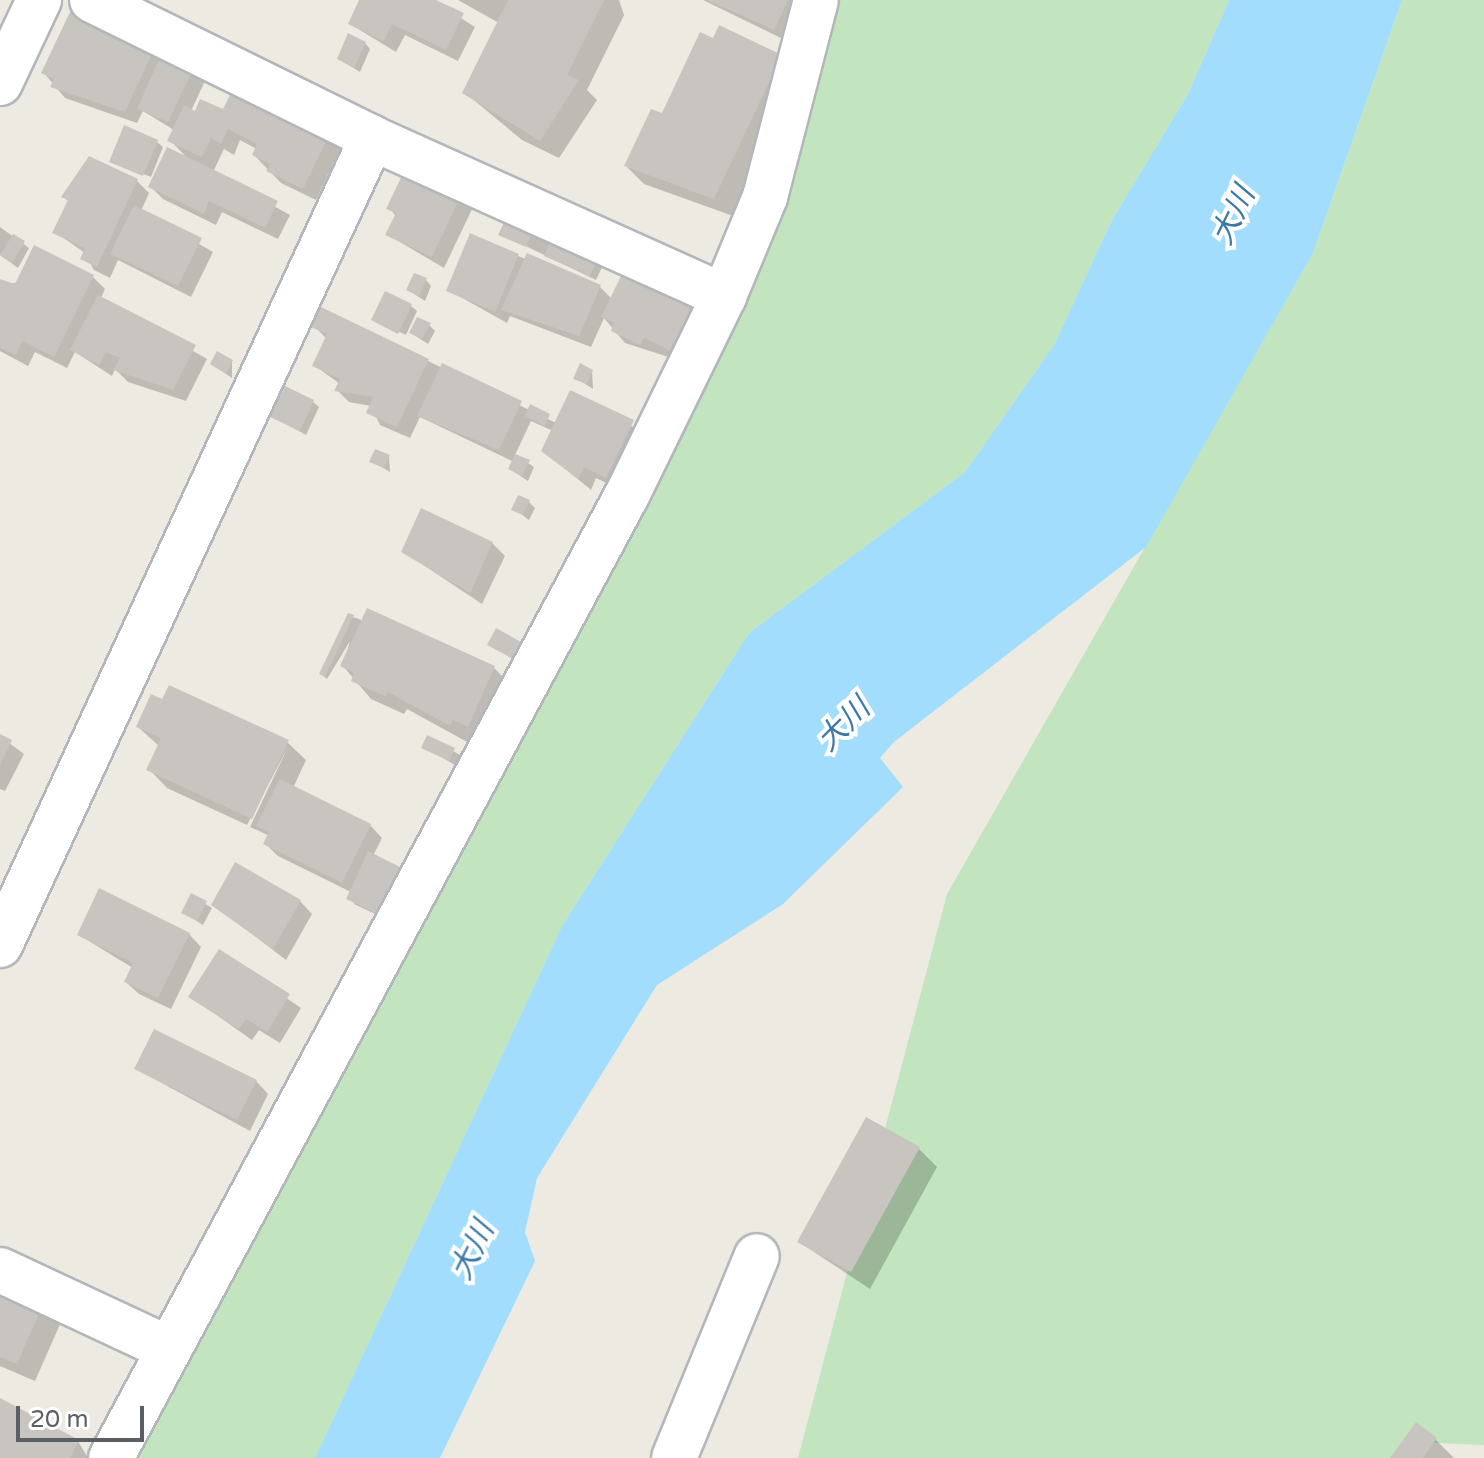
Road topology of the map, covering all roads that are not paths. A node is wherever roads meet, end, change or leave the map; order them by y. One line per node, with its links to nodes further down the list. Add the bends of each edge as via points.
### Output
1 (39, 0): 4 (street)
2 (92, 0): 5 (street)
3 (816, 0): 6 (street, via 765,197)
4 (0, 83)
5 (372, 138): 6 (street); 7 (street)
6 (724, 296): 10 (street, via 619,509)
7 (0, 945)
8 (757, 1256): 12 (street)
9 (0, 1270): 10 (street)
10 (165, 1347): 11 (street)
11 (111, 1458)
12 (674, 1458)

